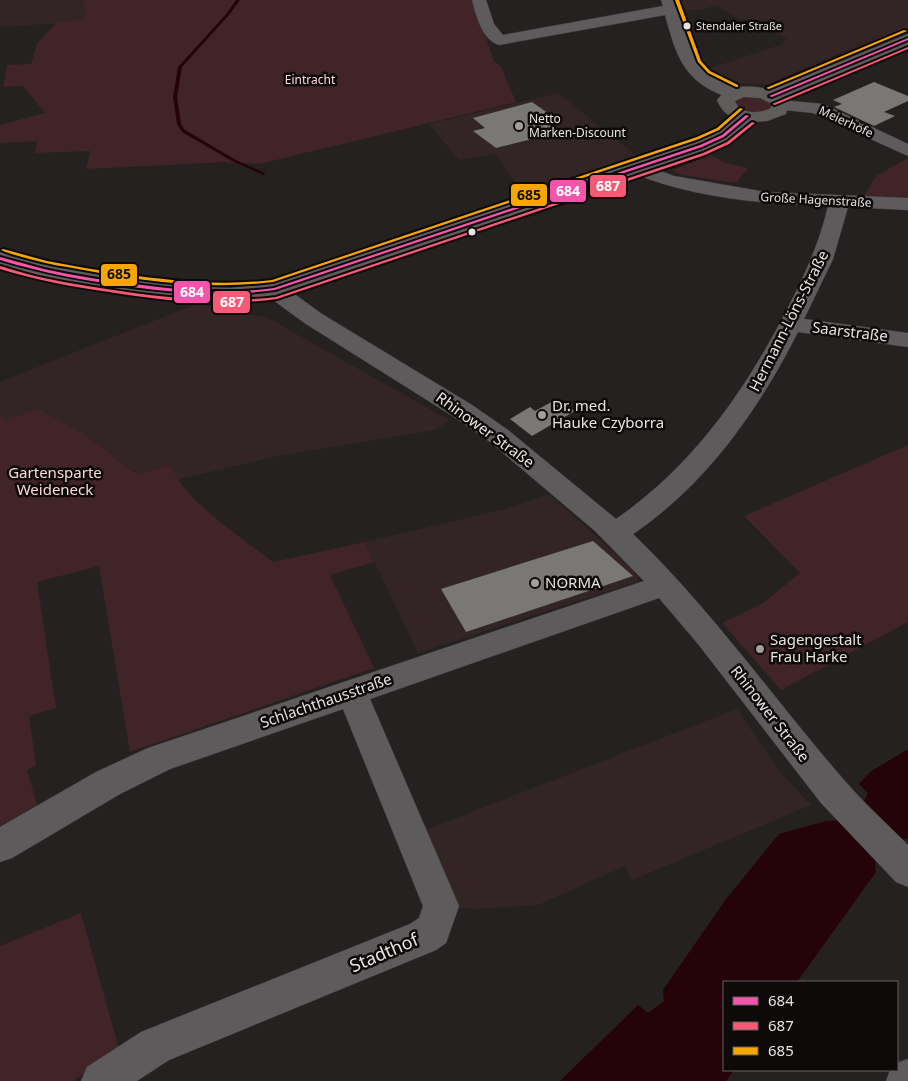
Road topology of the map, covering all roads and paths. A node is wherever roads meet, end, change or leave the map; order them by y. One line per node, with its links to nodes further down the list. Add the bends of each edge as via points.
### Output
1 (479, 0): 2 (street, via 487,25 499,40)
2 (670, 5): 4 (street, via 696,72)
3 (908, 39): 5 (main road)
4 (733, 94): 5 (main road, via 752,92); 6 (main road, via 726,100 727,105)
5 (776, 101): 6 (main road, via 778,112 772,115); 7 (street, Meierhöfe, via 817,108)
6 (746, 116): 8 (main road, via 723,136)
7 (908, 151)
8 (637, 168): 9 (street, Große Hagenstraße, via 669,181 766,198); 12 (main road)
9 (839, 202): 10 (street, Große Hagenstraße); 13 (street, Hermann-Löns-Straße, via 829,242)
10 (908, 204)
11 (0, 258): 12 (main road, via 48,273 188,294 226,296)
12 (278, 290): 15 (street, Rhinower Straße, via 314,319 463,410 504,440)
13 (792, 323): 14 (street, Saarstraße); 15 (street, Hermann-Löns-Straße, via 771,363 723,435 674,486)
14 (908, 340)
15 (614, 533): 16 (street, Rhinower Straße)
16 (665, 585): 17 (street, Schlachthausstraße); 19 (street, Rhinower Straße, via 750,687 818,776)
17 (351, 691): 18 (street, Schlachthausstraße, via 160,758); 20 (street, Stadthof, via 441,906 433,930 423,937 155,1046)
18 (0, 846)
19 (898, 859)
20 (101, 1081)

